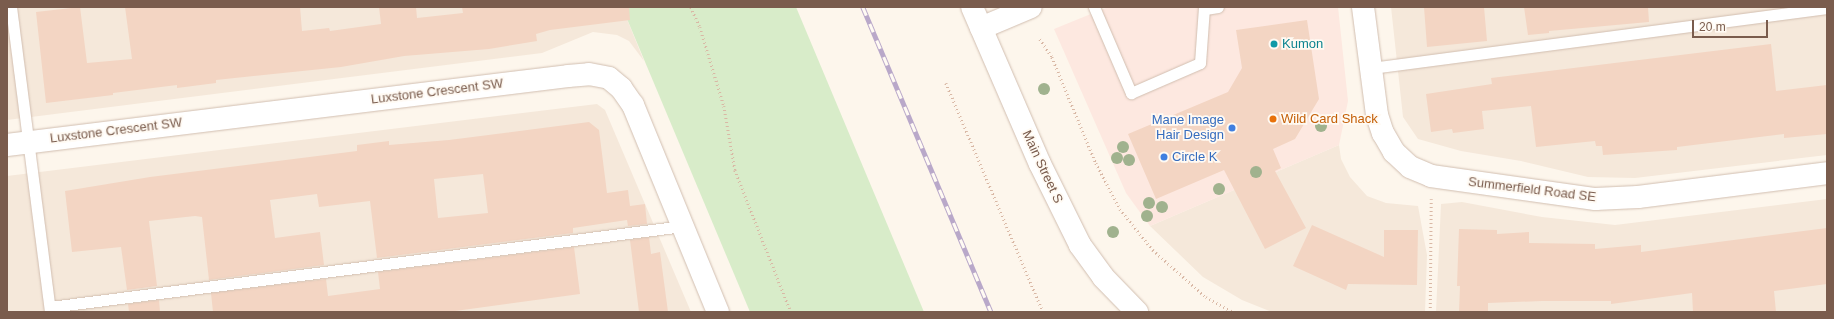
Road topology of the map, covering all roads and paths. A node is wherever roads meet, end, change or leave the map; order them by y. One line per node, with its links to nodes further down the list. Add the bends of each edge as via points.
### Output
1 (11, 7): 14 (lane)
2 (691, 7): 21 (path, via 724,106 735,170)
3 (972, 7): 10 (street, Main Street S)
4 (1031, 7): 10 (street)
5 (1094, 7): 8 (lane, via 1131,93 1200,63)
6 (1218, 7): 8 (lane)
7 (1363, 7): 12 (street, Summerfield Road SE)
8 (1205, 8)
9 (1827, 8): 12 (lane)
10 (981, 28): 23 (street, Main Street S, via 1040,164 1080,245 1103,277)
11 (1040, 39): 24 (path, via 1052,57 1096,163 1120,209 1153,250 1206,296)
12 (1371, 68): 17 (street, Summerfield Road SE, via 1377,115 1394,152 1410,167)
13 (946, 83): 22 (path)
14 (29, 142): 15 (street, Luxstone Crescent SW); 18 (street, Luxstone Crescent SW, via 589,74 609,78 621,88 633,105); 19 (lane)
15 (7, 144)
16 (1827, 173): 17 (street, Summerfield Road SE, via 1638,197 1595,199)
17 (1431, 176): 25 (path)
18 (683, 226): 19 (lane); 20 (street, Luxstone Crescent SW)
19 (50, 310)
20 (718, 312)
21 (791, 312)
22 (1044, 312)
23 (1137, 312)
24 (1233, 312)
25 (1430, 312)

